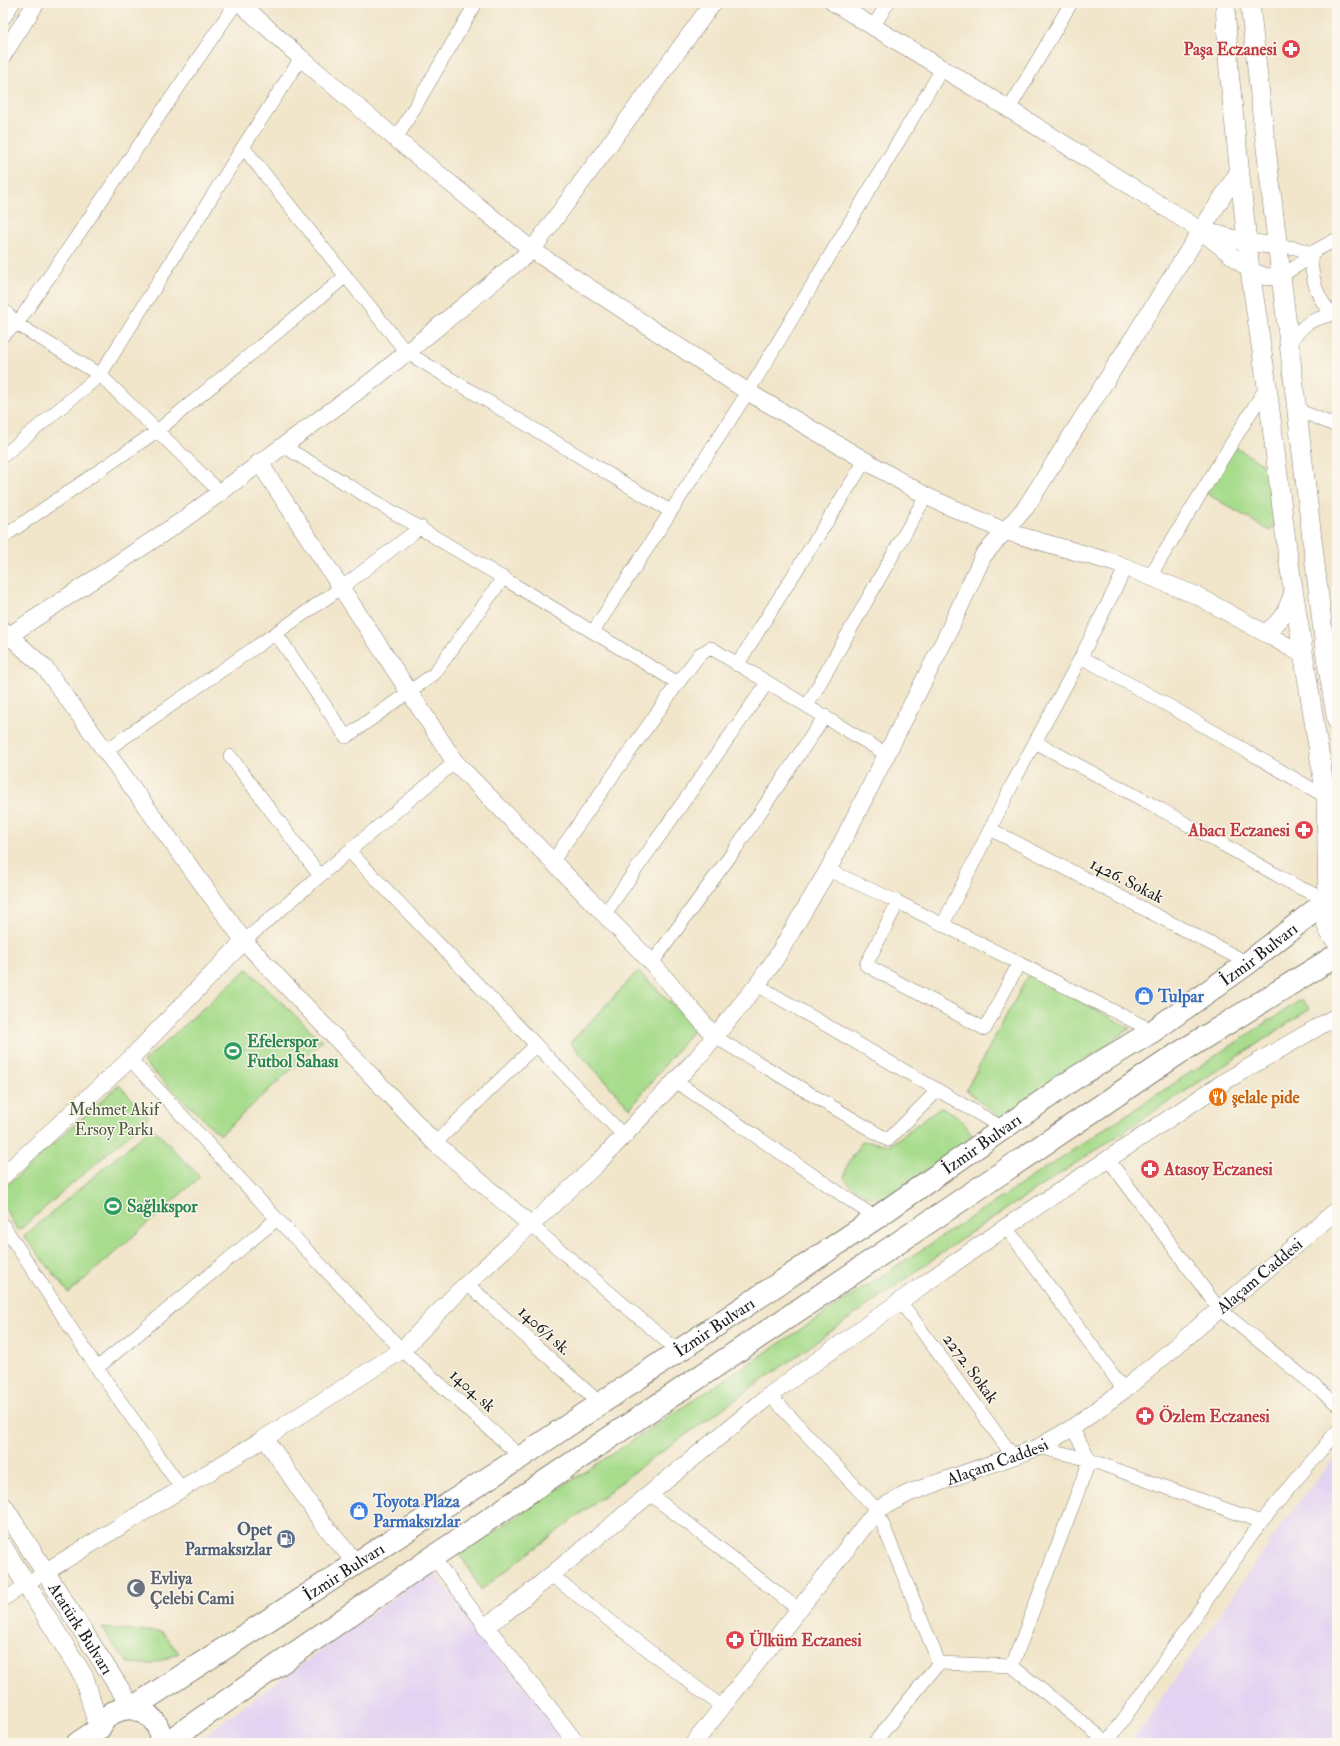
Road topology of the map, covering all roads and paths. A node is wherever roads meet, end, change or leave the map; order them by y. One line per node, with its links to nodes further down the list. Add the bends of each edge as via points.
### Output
1 (12, 3): 12 (street)
2 (36, 3): 14 (street)
3 (236, 3): 33 (street)
4 (240, 3): 15 (street)
5 (476, 3): 18 (street)
6 (713, 3): 25 (street)
7 (834, 3): 13 (street)
8 (888, 3): 13 (street)
9 (1071, 3): 17 (street)
10 (1225, 3): 20 (main road, via 1229,71)
11 (1250, 3): 24 (main road)
12 (3, 16)
13 (873, 27): 16 (street)
14 (3, 55)
15 (301, 58): 18 (street); 19 (street)
16 (942, 69): 17 (street); 39 (street)
17 (1009, 109): 21 (street)
18 (396, 139): 25 (street)
19 (243, 147): 28 (street); 37 (street)
20 (1240, 169): 21 (street); 23 (main road)
21 (1200, 230): 23 (street); 27 (street); 51 (street, via 1026,507)
22 (1337, 239): 26 (street)
23 (1247, 242): 24 (street); 27 (main road)
24 (1277, 246): 26 (street); 29 (main road)
25 (532, 250): 36 (street); 39 (street)
26 (1311, 253): 29 (street, via 1300,264); 31 (street, via 1314,283 1323,302)
27 (1250, 270): 29 (street, via 1266,277); 38 (main road)
28 (346, 276): 36 (street); 42 (street)
29 (1281, 276): 35 (main road)
30 (3, 309): 33 (street)
31 (1336, 315): 35 (street, via 1313,319 1302,327)
32 (3, 324): 33 (street)
33 (16, 324): 34 (street); 37 (street)
34 (3, 335)
35 (1289, 343): 40 (main road)
36 (406, 352): 43 (street, via 373,380); 49 (street)
37 (100, 375): 42 (street); 44 (street)
38 (1267, 386): 54 (street); 57 (main road)
39 (748, 392): 45 (street); 49 (street)
40 (1298, 410): 41 (street); 65 (main road)
41 (1337, 426)
42 (157, 431): 47 (street); 52 (street)
43 (283, 446): 46 (street); 50 (street)
44 (3, 456)
45 (865, 461): 48 (street); 66 (street)
46 (259, 462): 47 (street); 56 (street)
47 (220, 492): 58 (street, via 176,524)
48 (926, 496): 51 (street); 70 (street)
49 (670, 511): 59 (street)
50 (420, 527): 55 (street); 56 (street)
51 (1004, 531): 53 (street); 75 (street, via 983,556 947,635)
52 (3, 537)
53 (1126, 567): 54 (street); 64 (street)
54 (1150, 576): 61 (street, via 1198,596)
55 (504, 578): 59 (street); 69 (street, via 434,674)
56 (341, 588): 60 (street); 69 (street)
57 (1293, 592): 61 (street, via 1279,623); 63 (main road)
58 (7, 632): 74 (street, via 45,668)
59 (593, 632): 67 (street)
60 (276, 633): 69 (street, via 346,737); 74 (street)
61 (1265, 633): 63 (street)
62 (1337, 637): 65 (street)
63 (1302, 654): 78 (main road)
64 (1081, 657): 73 (street); 78 (street)
65 (1326, 657): 72 (main road)
66 (737, 665): 67 (street, via 711,648 700,654); 68 (street)
67 (678, 683): 82 (street)
68 (767, 683): 70 (street); 87 (street)
69 (410, 692): 77 (street)
70 (807, 706): 71 (street)
71 (825, 716): 75 (street); 92 (street, via 736,848)
72 (1337, 721)
73 (1035, 742): 79 (street); 85 (street, via 1298,887)
74 (105, 751): 89 (street)
75 (886, 754): 83 (street)
76 (230, 756): 84 (street)
77 (455, 762): 81 (street); 82 (street)
78 (1326, 797): 80 (main road)
79 (990, 829): 88 (street); 94 (street, 1426. Sokak)
80 (1332, 840): 85 (main road)
81 (349, 851): 84 (street); 99 (street)
82 (552, 862): 87 (street)
83 (828, 870): 86 (street); 95 (street)
84 (320, 876): 89 (street)
85 (1333, 895): 90 (main road, via 1325,912 1330,934); 94 (highway, İzmir Bulvarı)
86 (898, 902): 88 (street); 93 (street, via 866,965 985,1029)
87 (604, 915): 92 (street)
88 (943, 924): 93 (street)
89 (244, 941): 100 (street); 105 (street)
90 (1337, 942)
91 (1337, 956): 137 (highway, İzmir Bulvarı, via 1176,1056)
92 (652, 963): 98 (street)
93 (1019, 963): 97 (street)
94 (1248, 963): 97 (highway, İzmir Bulvarı)
95 (757, 985): 98 (street); 102 (street)
96 (1337, 1016): 106 (street, via 1227,1080)
97 (1153, 1031): 103 (highway, İzmir Bulvarı, via 1075,1078)
98 (715, 1037): 101 (street); 102 (street, via 888,1140)
99 (536, 1045): 104 (street); 105 (street)
100 (130, 1059): 107 (street); 110 (street, 1404. sk)
101 (675, 1081): 104 (street); 109 (street)
102 (938, 1090): 103 (street)
103 (1003, 1128): 109 (highway, İzmir Bulvarı)
104 (624, 1136): 112 (street)
105 (435, 1143): 112 (street)
106 (1108, 1159): 113 (street); 116 (street)
107 (3, 1176)
108 (1337, 1210): 116 (street, Alaçam Caddesi)
109 (876, 1218): 118 (highway, İzmir Bulvarı)
110 (277, 1219): 117 (street, 1404. sk); 119 (street)
111 (3, 1225): 119 (street)
112 (532, 1226): 114 (street); 118 (street)
113 (1006, 1227): 115 (street); 120 (street)
114 (467, 1284): 117 (street); 122 (street, 1406/1 sk.)
115 (900, 1301): 121 (street); 128 (street, 2272. Sokak)
116 (1219, 1309): 120 (street, Alaçam Caddesi); 123 (street)
117 (402, 1350): 126 (street); 129 (street, 1404. sk)
118 (678, 1351): 122 (highway, İzmir Bulvarı)
119 (97, 1368): 131 (street)
120 (1124, 1390): 124 (street, Alaçam Caddesi)
121 (770, 1395): 132 (street); 134 (street)
122 (600, 1403): 129 (highway, İzmir Bulvarı)
123 (1337, 1404)
124 (1072, 1428): 127 (street, Alaçam Caddesi); 130 (street)
125 (1337, 1431): 135 (street)
126 (265, 1438): 131 (street); 138 (street, via 321,1521)
127 (1039, 1447): 128 (street, Alaçam Caddesi); 130 (street)
128 (1013, 1456): 134 (street, Alaçam Caddesi, via 909,1493)
129 (521, 1457): 138 (highway, İzmir Bulvarı)
130 (1090, 1460): 135 (street); 146 (street)
131 (182, 1489): 139 (street)
132 (650, 1494): 140 (street); 143 (street)
133 (3, 1506): 139 (main road, Atatürk Bulvarı)
134 (877, 1510): 143 (street, Alaçam Caddesi); 145 (street)
135 (1262, 1522): 156 (street)
136 (3, 1547): 141 (main road, Atatürk Bulvarı)
137 (433, 1556): 144 (street); 153 (highway, İzmir Bulvarı)
138 (356, 1563): 148 (highway, İzmir Bulvarı)
139 (45, 1572): 141 (street); 148 (main road, Atatürk Bulvarı)
140 (551, 1575): 144 (street); 147 (street)
141 (26, 1583): 142 (street); 149 (main road, Atatürk Bulvarı, via 84,1677)
142 (3, 1600)
143 (798, 1609): 147 (street, Alaçam Caddesi)
144 (485, 1626): 154 (street)
145 (939, 1663): 146 (street); 150 (street)
146 (1012, 1666): 156 (street)
147 (722, 1707): 155 (street, Alaçam Caddesi)
148 (132, 1708): 149 (highway, İzmir Bulvarı, via 112,1713 104,1720); 152 (highway, Atatürk Bulvarı, via 141,1710 155,1722 159,1730)
149 (99, 1736): 151 (highway, İzmir Bulvarı)
150 (879, 1741)
151 (78, 1743)
152 (160, 1743)
153 (166, 1743)
154 (576, 1743)
155 (694, 1743)
156 (1108, 1743)

